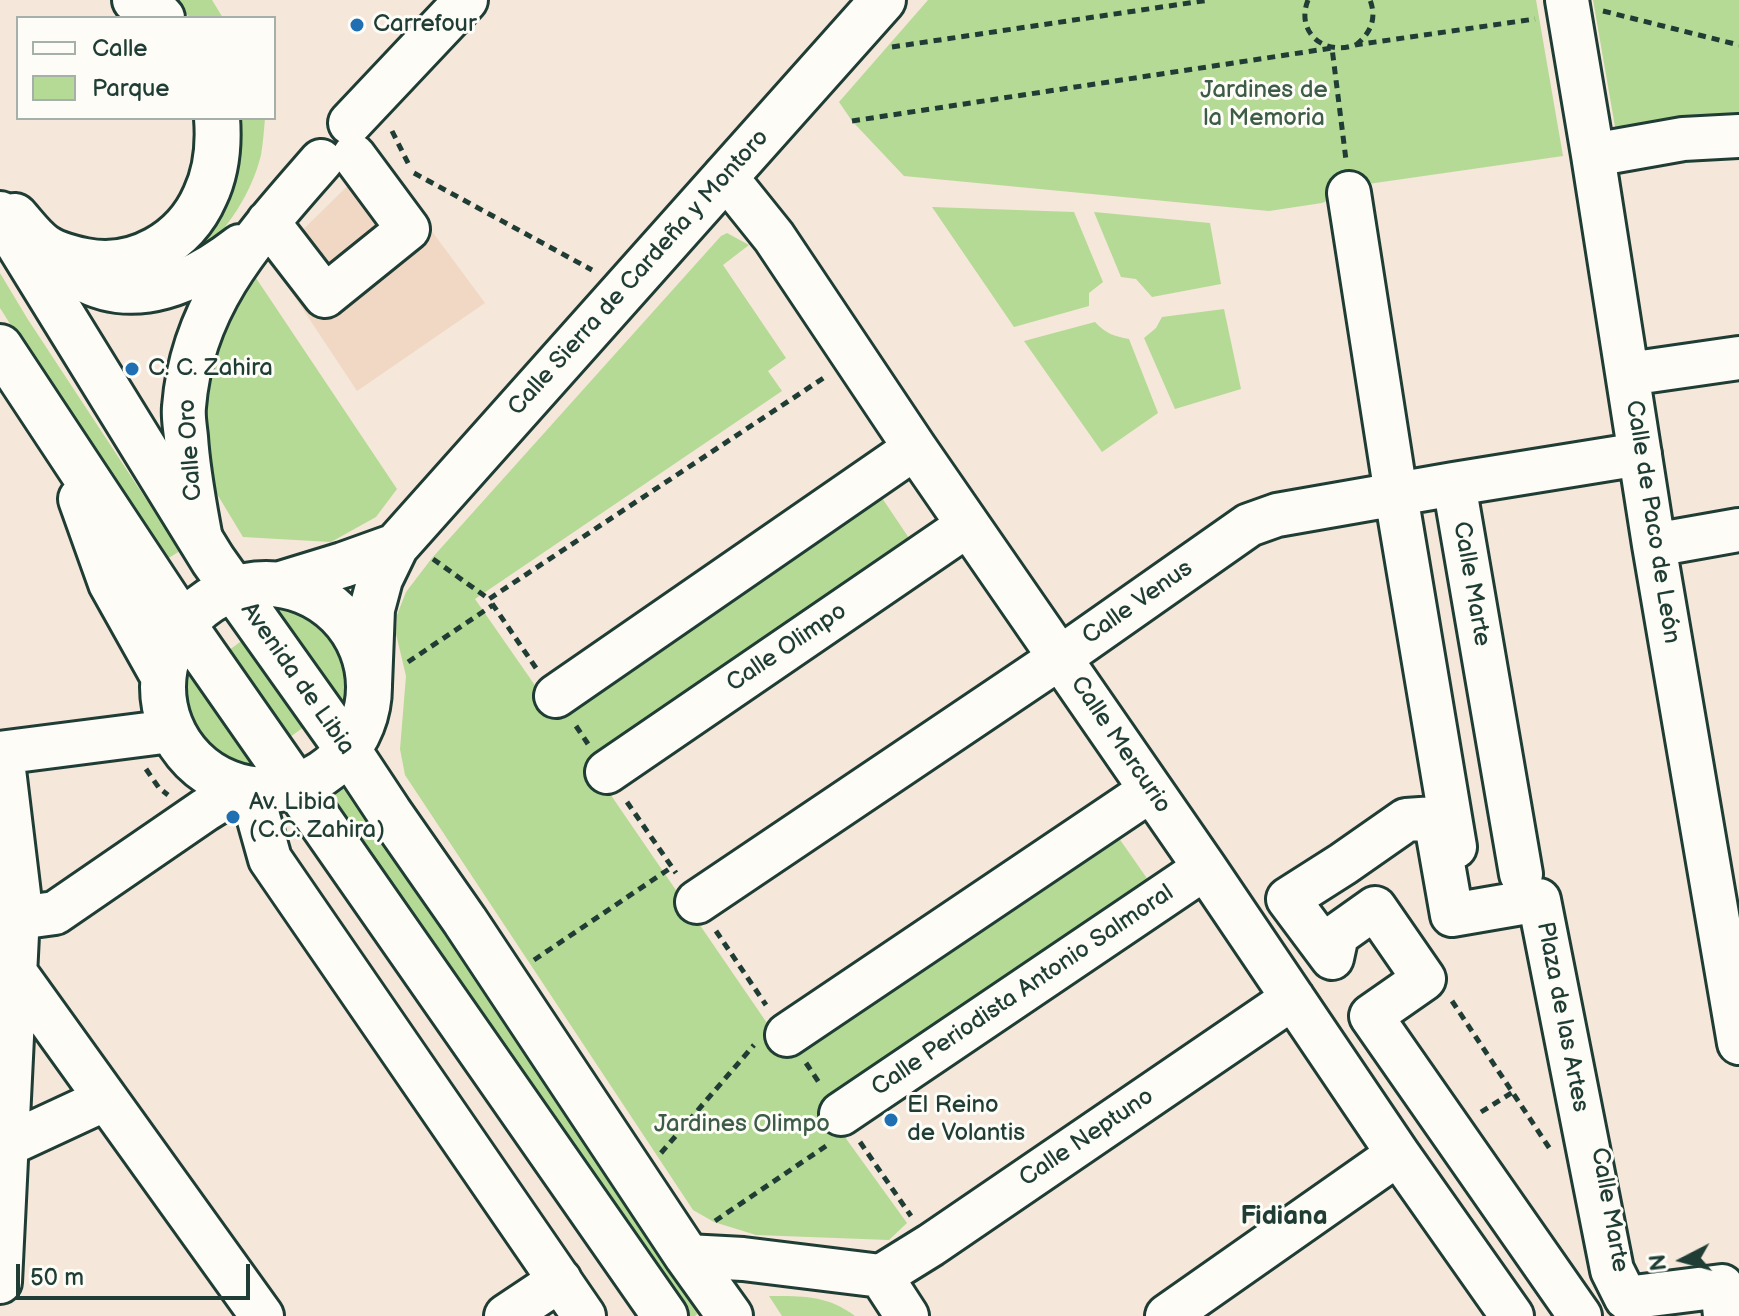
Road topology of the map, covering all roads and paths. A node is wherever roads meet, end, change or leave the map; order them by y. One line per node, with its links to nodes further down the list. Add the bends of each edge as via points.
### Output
1 (135, 0): 8 (main road)
2 (466, 0): 15 (street, Calle Oro)
3 (883, 0): 18 (main road, Calle Sierra de Cardeña y Montoro)
4 (1209, 0): 11 (path)
5 (1308, 0): 12 (path, via 1308,29 1314,39)
6 (1370, 0): 9 (path, via 1370,29)
7 (1567, 9): 9 (path); 10 (path); 17 (street, Calle de Paco de León)
8 (160, 16)
9 (1355, 45): 12 (path)
10 (1739, 45)
11 (887, 47)
12 (1332, 48): 14 (path); 19 (path)
13 (217, 120): 23 (main road, via 214,170 206,195 195,216 165,245 112,263 80,260)
14 (852, 121)
15 (349, 135): 22 (street, Calle Oro); 22 (street, via 408,229 325,296); 24 (path, via 381,110 412,172 597,273)
16 (1739, 136): 17 (street, via 1683,139)
17 (1593, 155): 27 (street, Calle de Paco de León)
18 (725, 176): 24 (main road, Calle Sierra de Cardeña y Montoro); 29 (street, Calle Mercurio, via 774,237)
19 (1349, 193): 53 (street)
20 (0, 200): 23 (main road)
21 (0, 214): 34 (main road, Avenida de Libia)
22 (264, 226): 23 (street, Calle Oro, via 197,275 147,291 100,287 79,278); 34 (street, Calle Oro, via 219,290 189,365 184,409 188,474)
23 (46, 248)
24 (618, 296): 36 (main road, Calle Sierra de Cardeña y Montoro)
25 (0, 347): 28 (main road)
26 (1739, 358): 27 (street)
27 (1628, 374): 30 (street, Calle de Paco de León)
28 (62, 440): 39 (main road); 42 (main road, via 111,583)
29 (915, 448): 32 (street, Calle Mercurio); 43 (street)
30 (1640, 454): 31 (street, Calle Venus); 35 (street, Calle de Paco de León)
31 (1454, 484): 40 (street, Calle Venus, via 1277,515 1249,525); 71 (street, Calle Marte, via 1622,1285)
32 (968, 525): 40 (street, Calle Mercurio); 47 (street, Calle Olimpo)
33 (1739, 530): 35 (street)
34 (202, 543): 38 (main road, Avenida de Libia)
35 (1654, 545): 61 (street, Calle de Paco de León)
36 (414, 552): 37 (main road, Calle Sierra de Cardeña y Montoro); 41 (main road, Calle Sierra de Cardeña y Montoro, via 380,579 372,609); 41 (path, via 491,602)
37 (281, 584): 38 (main road); 41 (main road, via 332,607 365,655)
38 (233, 589): 39 (main road); 45 (main road, Avenida de Libia)
39 (183, 624): 42 (main road); 48 (main road)
40 (1061, 657): 50 (street, Calle Mercurio); 54 (street, Calle Venus)
41 (386, 674): 45 (main road)
42 (163, 676): 44 (main road, via 163,704)
43 (556, 696)
44 (171, 731): 46 (street); 49 (main road, via 205,772)
45 (348, 750): 48 (main road, via 326,772); 69 (main road, Avenida de Libia)
46 (1, 753): 55 (street, via 19,894)
47 (607, 772)
48 (297, 786): 49 (main road); 79 (main road)
49 (245, 790): 55 (street, via 205,810 55,913); 73 (street, via 270,859)
50 (1151, 790): 52 (street, Calle Mercurio); 60 (street)
51 (672, 867): 56 (path)
52 (1205, 868): 59 (street, Calle Mercurio); 63 (street, Calle Periodista Antonio Salmoral)
53 (1464, 899)
54 (697, 902)
55 (9, 918): 57 (street)
56 (529, 963)
57 (15, 972): 62 (street); 64 (street)
58 (1446, 991): 67 (path)
59 (1293, 998): 65 (street, Calle Mercurio); 72 (street, Calle Neptuno)
60 (771, 1038): 66 (path)
61 (1739, 1043)
62 (106, 1099): 64 (street); 76 (street)
63 (833, 1130): 68 (path)
64 (7, 1145): 74 (street)
65 (1398, 1154): 81 (street); 82 (street, Calle Mercurio)
66 (658, 1156)
67 (1555, 1157)
68 (714, 1222)
69 (687, 1256): 70 (street); 75 (main road, Avenida de Libia)
70 (743, 1259): 72 (street); 75 (street, Avenida de Libia)
71 (1732, 1266)
72 (881, 1276): 80 (street)
73 (560, 1280): 77 (street); 78 (street)
74 (0, 1282)
75 (718, 1311)
76 (262, 1316)
77 (506, 1316)
78 (584, 1316)
79 (665, 1316)
80 (907, 1316)
81 (1167, 1316)
82 (1512, 1316)
83 (1580, 1316): 84 (street, Plaza de las Artes, via 1371,1016 1424,979 1375,908 1337,935 1332,958 1288,899 1406,820 1435,818 1452,915 1539,900 1612,1270 1626,1298 1722,1286)
84 (1725, 1316)

